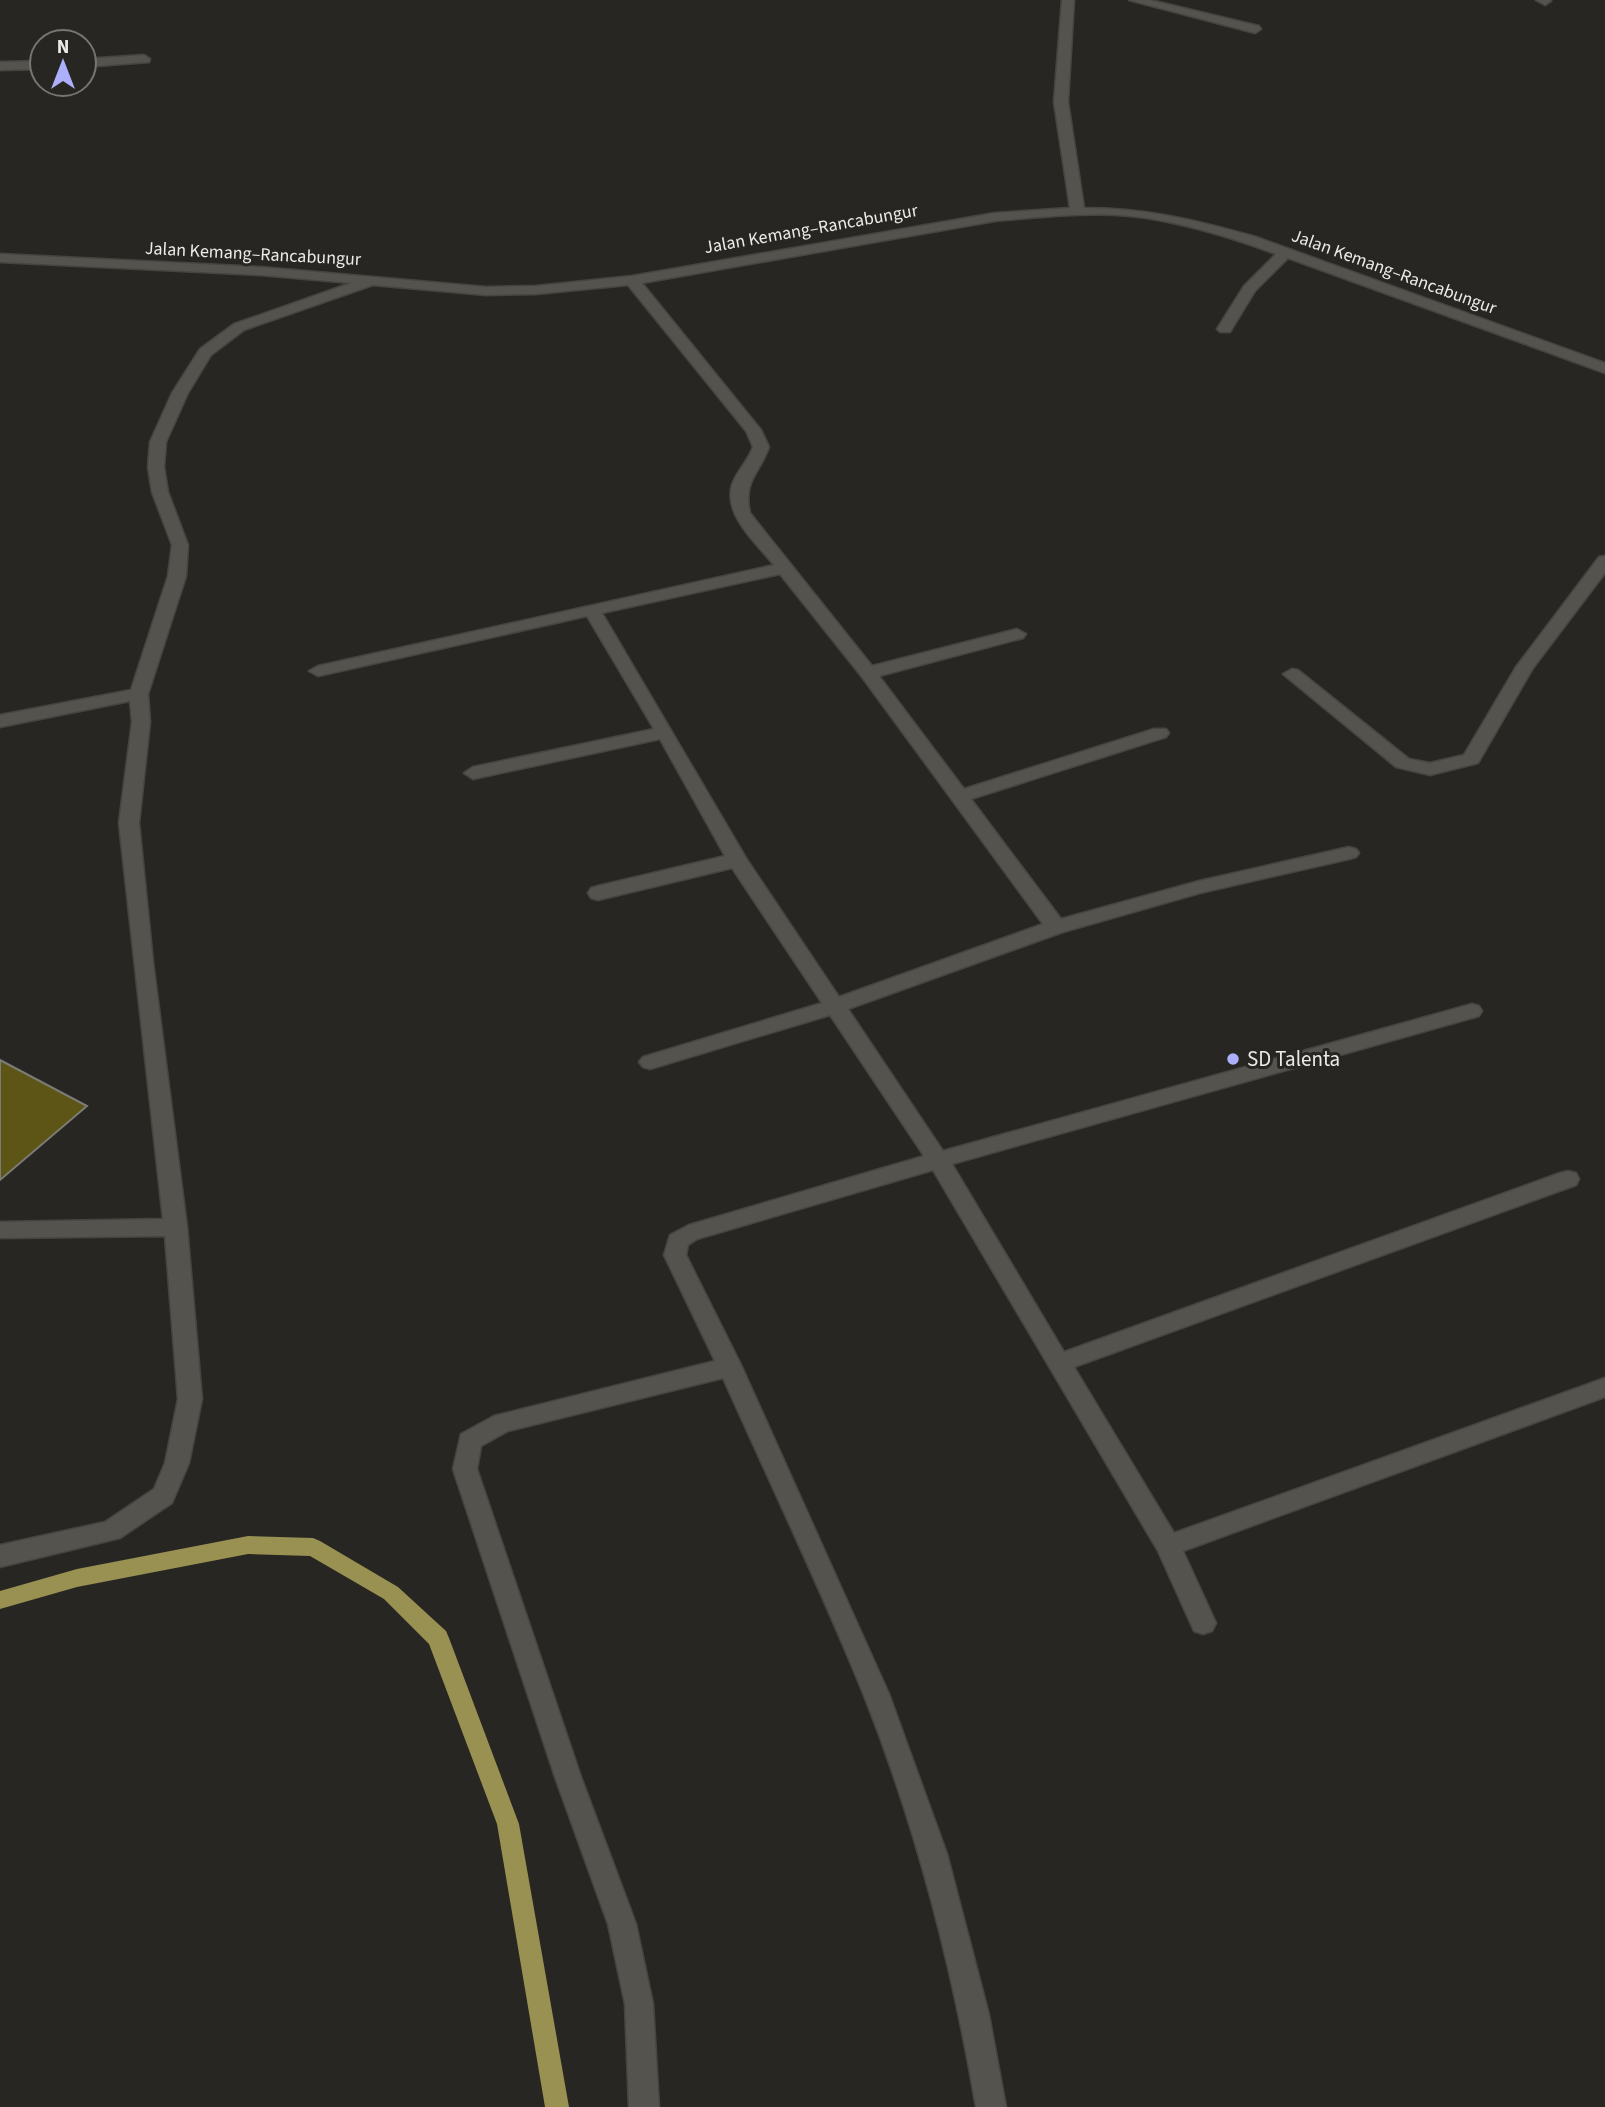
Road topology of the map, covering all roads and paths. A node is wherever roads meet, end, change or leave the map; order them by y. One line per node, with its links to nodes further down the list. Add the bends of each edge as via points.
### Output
1 (1068, 0): 8 (street, via 1061,102)
2 (1135, 0): 3 (street)
3 (1255, 29)
4 (144, 59): 5 (street)
5 (98, 62)
6 (28, 65): 7 (street)
7 (0, 66)
8 (1077, 210): 9 (street, Jalan Kemang–Rancabungur, via 1130,212 1206,227); 11 (street, Jalan Kemang–Rancabungur, via 995,217)
9 (1286, 253): 13 (street, via 1249,289); 14 (street, Jalan Kemang–Rancabungur)
10 (0, 258): 12 (street, Jalan Kemang–Rancabungur)
11 (632, 280): 12 (street, Jalan Kemang–Rancabungur, via 486,291); 16 (street, via 753,430 761,447 757,460 740,480 737,496 742,513)
12 (373, 281): 22 (street, via 239,327 205,352 180,393 158,442 156,467 160,492 180,545 177,576)
13 (1225, 329)
14 (1605, 368)
15 (1605, 561): 21 (street, via 1525,667 1471,759 1430,769 1403,763)
16 (783, 569): 17 (street); 20 (street)
17 (592, 610): 19 (street); 24 (street)
18 (1017, 634): 20 (street)
19 (318, 671)
20 (868, 673): 27 (street)
21 (1292, 674)
22 (139, 694): 23 (street); 37 (street, via 141,722 129,823)
23 (0, 721)
24 (665, 732): 26 (street); 29 (street)
25 (1160, 733): 27 (street)
26 (473, 773)
27 (959, 797): 31 (street)
28 (1349, 853): 31 (street, via 1199,887)
29 (737, 860): 30 (street); 32 (street)
30 (598, 893)
31 (1056, 928): 32 (street)
32 (833, 1007): 34 (street); 35 (street)
33 (1472, 1011): 35 (street)
34 (650, 1062)
35 (938, 1160): 39 (street); 40 (street, via 689,1233 678,1241 675,1255)
36 (1568, 1179): 39 (street)
37 (176, 1227): 38 (street); 43 (street, via 190,1399 177,1463 163,1496 111,1531)
38 (0, 1230)
39 (1059, 1363): 42 (street)
40 (730, 1367): 45 (street, via 502,1423 470,1441 465,1469 622,1924 639,2004); 46 (street, via 876,1694 929,1842 975,2015)
41 (1602, 1392): 42 (street)
42 (1168, 1546): 44 (street)
43 (0, 1556)
44 (1203, 1623)
45 (644, 2107)
46 (991, 2107)

